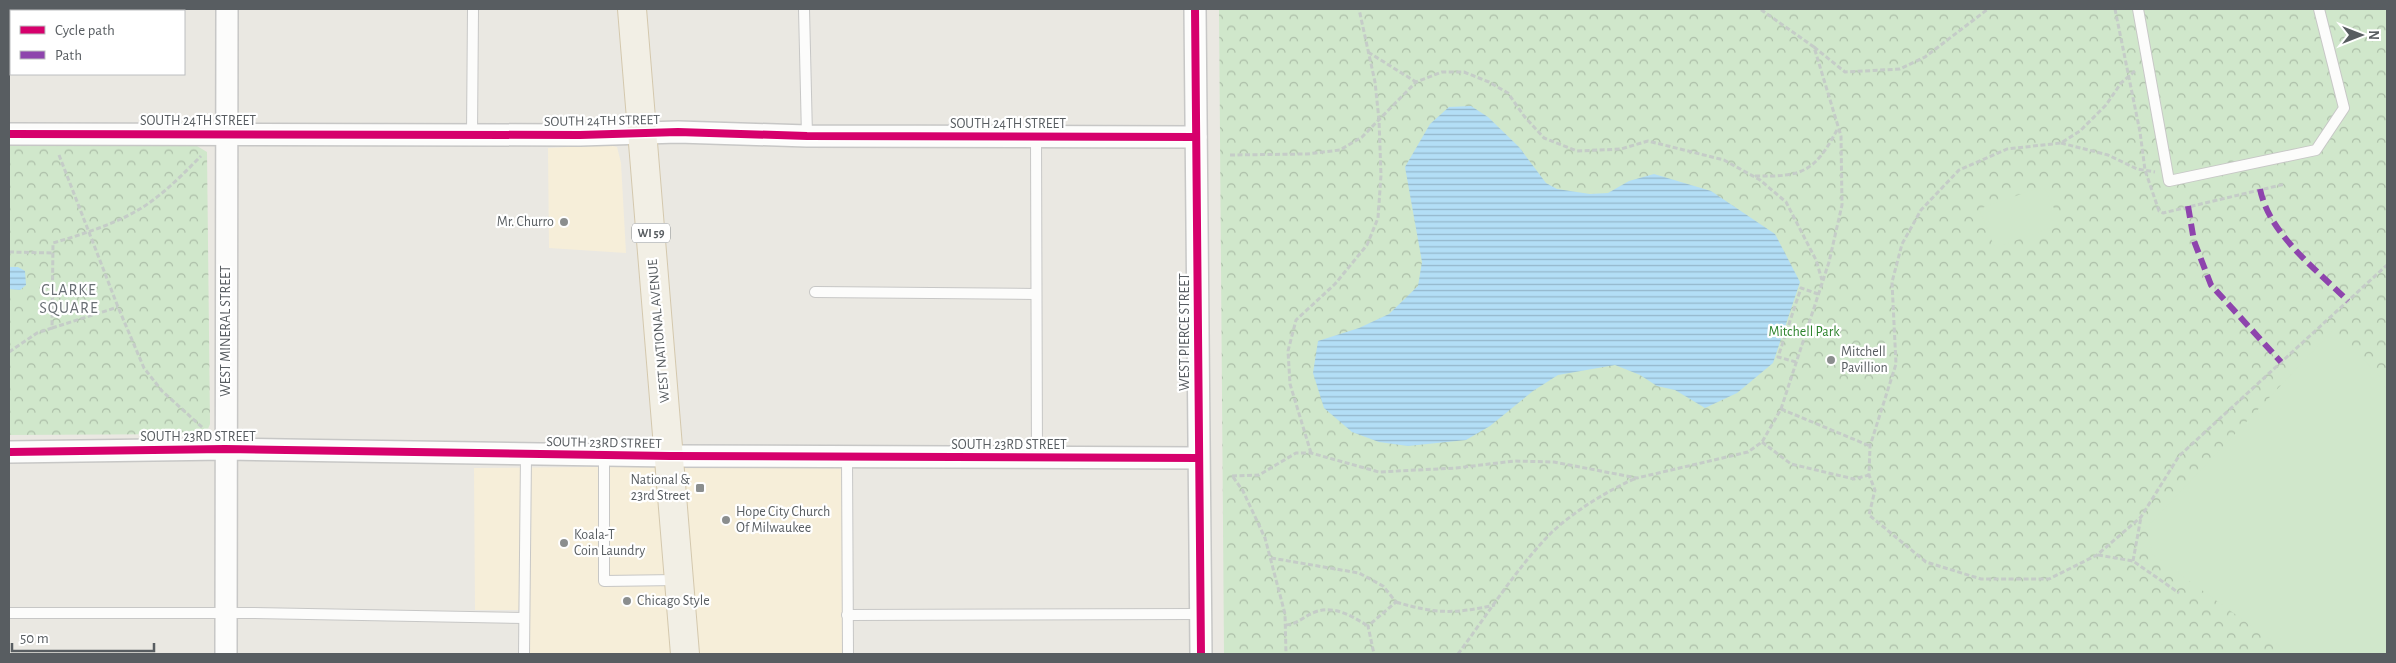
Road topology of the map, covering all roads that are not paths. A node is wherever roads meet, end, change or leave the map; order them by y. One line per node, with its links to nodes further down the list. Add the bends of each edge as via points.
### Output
1 (227, 9): 8 (street, WEST MINERAL STREET)
2 (474, 9): 11 (lane)
3 (632, 9): 9 (main road, WEST NATIONAL AVENUE / WI 59)
4 (804, 9): 12 (lane)
5 (1195, 9): 14 (street, WEST PIERCE STREET)
6 (2138, 9): 7 (lane, via 2169,181 2316,150 2344,108)
7 (2319, 9)
8 (226, 133): 10 (street, SOUTH 24TH STREET); 11 (street, SOUTH 24TH STREET); 17 (street, WEST MINERAL STREET)
9 (643, 133): 11 (street, SOUTH 24TH STREET); 12 (street, SOUTH 24TH STREET); 21 (main road, WEST NATIONAL AVENUE / WI 59)
10 (9, 134)
11 (472, 134)
12 (807, 136): 13 (street, SOUTH 24TH STREET)
13 (1036, 136): 14 (street, SOUTH 24TH STREET); 16 (lane)
14 (1196, 137): 24 (street, WEST PIERCE STREET)
15 (815, 292): 16 (lane)
16 (1036, 294): 23 (lane)
17 (226, 448): 18 (street, SOUTH 23RD STREET); 19 (street, SOUTH 23RD STREET); 27 (street, WEST MINERAL STREET)
18 (9, 452)
19 (526, 455): 20 (street, SOUTH 23RD STREET); 30 (lane)
20 (604, 456): 21 (street, SOUTH 23RD STREET); 25 (lane, via 604,581)
21 (670, 456): 22 (street, SOUTH 23RD STREET); 25 (main road, WEST NATIONAL AVENUE / WI 59)
22 (847, 457): 23 (street, SOUTH 23RD STREET); 29 (lane)
23 (1037, 458): 24 (street, SOUTH 23RD STREET)
24 (1198, 458): 28 (street, WEST PIERCE STREET)
25 (679, 580): 33 (main road, WEST NATIONAL AVENUE / WI 59)
26 (9, 613): 27 (lane)
27 (226, 614): 30 (lane); 31 (street, WEST MINERAL STREET)
28 (1200, 614): 29 (lane); 35 (street, WEST PIERCE STREET)
29 (847, 615): 34 (lane)
30 (524, 618): 32 (lane)
31 (226, 654)
32 (524, 654)
33 (685, 654)
34 (848, 654)
35 (1201, 654)

